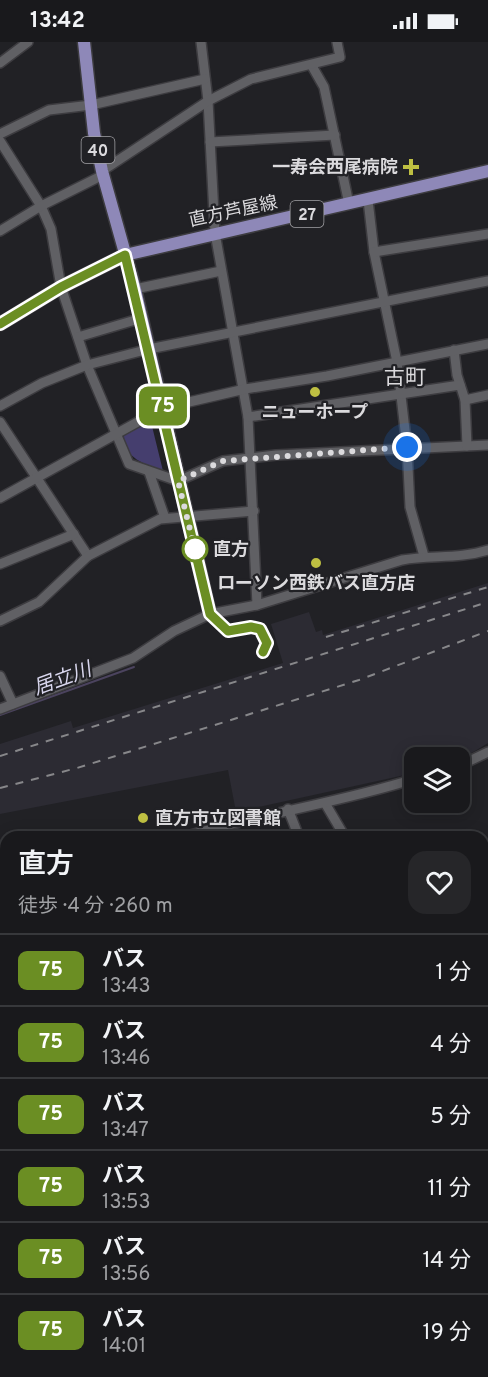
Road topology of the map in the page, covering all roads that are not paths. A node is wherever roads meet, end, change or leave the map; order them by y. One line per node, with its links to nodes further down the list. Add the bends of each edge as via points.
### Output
1 (28, 42): 5 (street)
2 (84, 42): 9 (main road, 40)
3 (201, 42): 7 (street)
4 (337, 42): 6 (street, via 340,57)
5 (0, 63)
6 (312, 66): 8 (street, via 251,79); 11 (street, via 324,87)
7 (205, 79): 8 (street); 9 (street)
8 (208, 101): 13 (street); 15 (street)
9 (91, 105): 10 (street, via 49,110); 15 (main road, 40)
10 (0, 134)
11 (335, 135): 13 (street); 17 (street)
12 (0, 141): 18 (street)
13 (210, 142): 20 (street)
14 (488, 171): 16 (main road, 直方芦屋線 / 27)
15 (103, 173): 18 (street); 23 (main road, 40)
16 (368, 200): 17 (main road, 直方芦屋線 / 27); 22 (street)
17 (349, 204): 20 (main road, 直方芦屋線 / 27)
18 (41, 206): 19 (street); 26 (street, via 55,244)
19 (0, 231)
20 (215, 233): 23 (main road, 直方芦屋線 / 27); 24 (street)
21 (488, 234): 22 (street)
22 (375, 252): 28 (street)
23 (125, 255): 26 (main road, 直方芦屋線 / 27); 27 (main road, 40)
24 (220, 271): 27 (street); 31 (street)
25 (488, 281): 28 (street)
26 (61, 287): 30 (main road, 直方芦屋線 / 27); 32 (street)
27 (135, 289): 29 (main road, 40)
28 (384, 301): 31 (street); 36 (street)
29 (142, 318): 32 (street); 34 (main road, 40)
30 (0, 324)
31 (232, 332): 34 (street); 39 (street)
32 (78, 338): 37 (street)
33 (488, 344): 35 (street)
34 (149, 349): 37 (street); 44 (main road, 40)
35 (454, 350): 36 (street); 38 (street)
36 (397, 363): 39 (street); 40 (street)
37 (87, 365): 43 (street); 47 (street)
38 (460, 385): 40 (street); 42 (street)
39 (245, 389): 44 (street); 45 (street)
40 (401, 393): 45 (street); 50 (street)
41 (488, 395): 42 (street)
42 (465, 400): 49 (street)
43 (0, 406)
44 (163, 408): 47 (street); 54 (main road, 40)
45 (248, 417): 51 (street)
46 (0, 422): 53 (street)
47 (114, 435): 52 (street, via 129,464); 53 (street)
48 (488, 445): 49 (street)
49 (468, 446): 50 (street)
50 (407, 447): 51 (street); 62 (street, via 410,507)
51 (251, 458): 54 (street, via 223,461); 56 (street)
52 (149, 472): 54 (street); 58 (street)
53 (37, 477): 55 (street); 59 (street)
54 (178, 481): 57 (main road, 40)
55 (0, 498)
56 (254, 511): 57 (street); 64 (street)
57 (187, 515): 58 (street); 65 (main road, 40)
58 (165, 518): 61 (street)
59 (74, 534): 61 (street); 63 (street)
60 (488, 550): 62 (street, via 455,557)
61 (88, 556): 66 (street, via 39,602)
62 (424, 556): 64 (street)
63 (0, 564)
64 (257, 605): 65 (street)
65 (210, 614): 68 (street, via 174,631 133,658)
66 (0, 621)
67 (0, 676): 68 (street)
68 (13, 704): 69 (street)
69 (0, 709)
70 (488, 752): 71 (street)
71 (470, 761)
72 (404, 782): 73 (street)
73 (325, 803): 74 (street); 79 (street)
74 (288, 809): 75 (street); 78 (street)
75 (220, 826): 76 (street); 77 (street)
76 (204, 831)
77 (220, 831)
78 (297, 831)
79 (341, 831)

